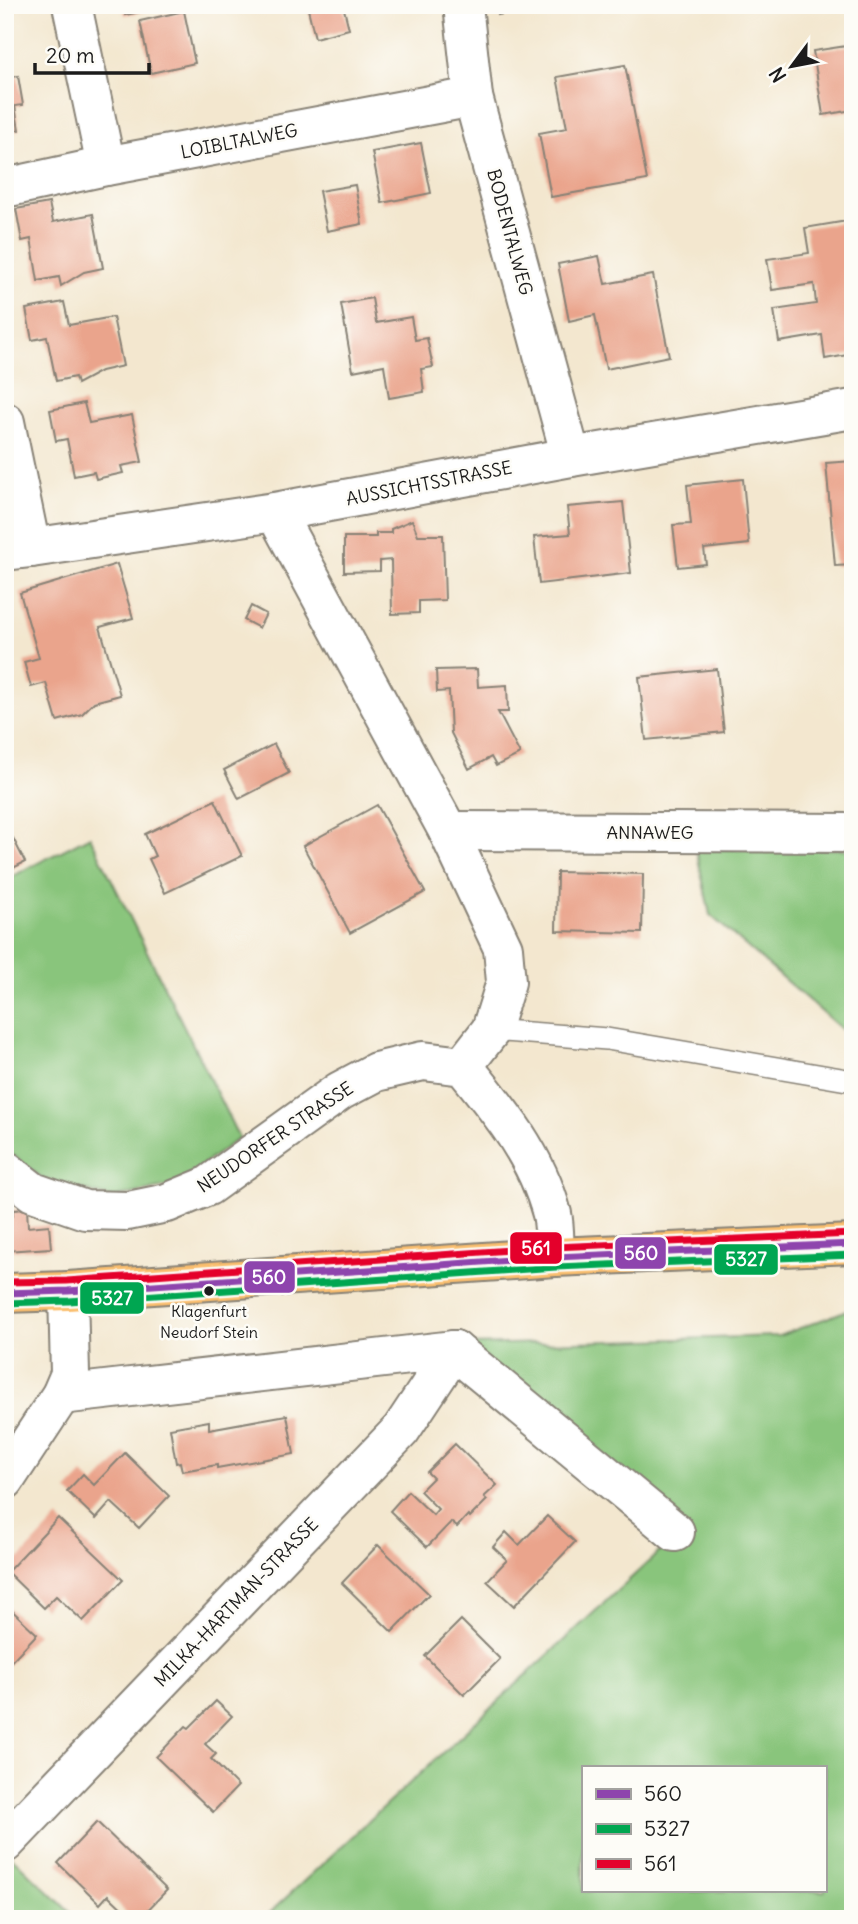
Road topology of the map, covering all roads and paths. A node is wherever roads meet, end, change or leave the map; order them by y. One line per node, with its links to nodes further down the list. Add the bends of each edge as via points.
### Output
1 (72, 5): 4 (street)
2 (463, 5): 3 (street, BODENTALWEG)
3 (473, 97): 4 (street, LOIBLTALWEG); 8 (street, BODENTALWEG)
4 (106, 166): 5 (street, LOIBLTALWEG)
5 (5, 188)
6 (853, 409): 8 (street, AUSSICHTSSTRASSE)
7 (5, 422): 10 (street)
8 (571, 457): 9 (street, AUSSICHTSSTRASSE)
9 (275, 512): 10 (street, AUSSICHTSSTRASSE); 11 (street)
10 (18, 550)
11 (448, 831): 12 (street, ANNAWEG); 13 (street, via 503,948 506,982)
12 (853, 833)
13 (491, 1030): 14 (street); 15 (lane, via 607,1039)
14 (463, 1066): 16 (street, NEUDORFER STRASSE, via 424,1061 376,1072 340,1091 208,1186 167,1203 128,1211 86,1210 33,1192); 18 (street, via 506,1118 535,1167 552,1215)
15 (853, 1081)
16 (5, 1170)
17 (853, 1244): 18 (main road)
18 (555, 1257): 19 (main road)
19 (68, 1291): 20 (main road); 22 (street, via 70,1374)
20 (5, 1293)
21 (454, 1350): 22 (street); 24 (street); 25 (street, MILKA-HARTMAN-STRASSE, via 401,1430)
22 (61, 1395): 23 (street)
23 (5, 1480)
24 (676, 1532)
25 (5, 1843)

